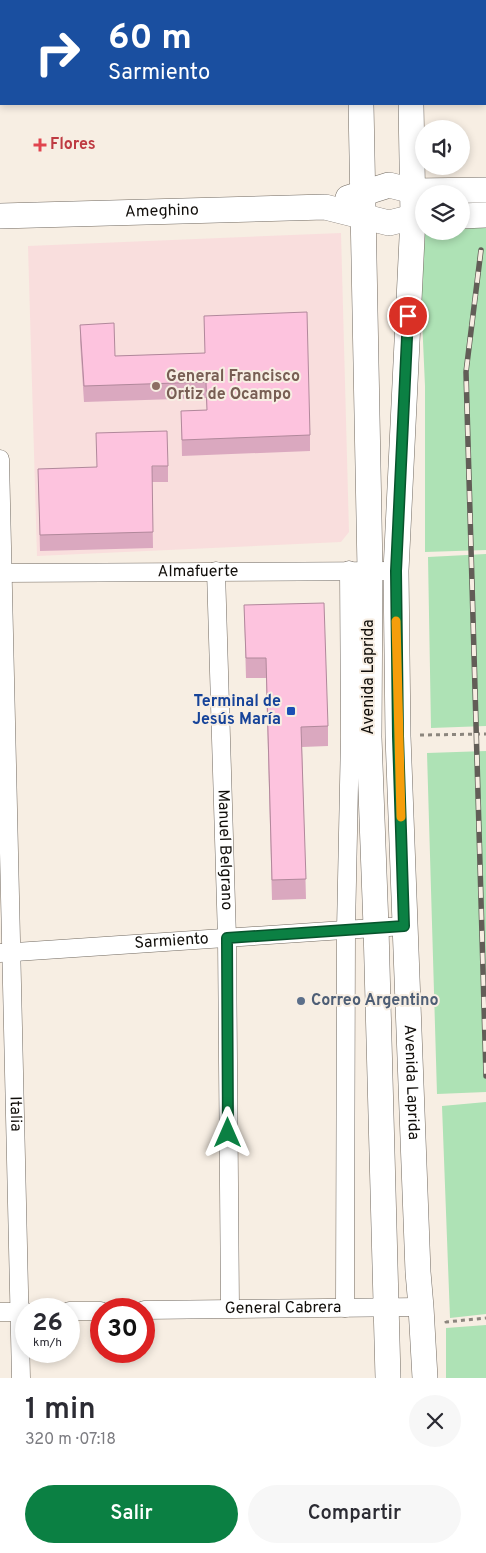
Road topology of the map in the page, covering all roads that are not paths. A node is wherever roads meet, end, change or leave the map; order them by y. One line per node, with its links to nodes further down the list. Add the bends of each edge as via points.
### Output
1 (361, 105): 6 (main road, Avenida Laprida)
2 (411, 105): 4 (main road, Avenida Laprida)
3 (486, 190): 4 (main road, Ameghino)
4 (413, 191): 5 (main road, Avenida Laprida); 6 (main road, Ameghino, via 389,185)
5 (415, 201)
6 (363, 205): 8 (main road, Ameghino); 10 (main road, via 389,223); 13 (main road, Avenida Laprida)
7 (486, 215): 9 (main road)
8 (0, 216)
9 (470, 216)
10 (415, 218)
11 (417, 240): 15 (main road, Avenida Laprida)
12 (0, 459): 16 (street, Italia)
13 (359, 570): 14 (street, Almafuerte); 15 (street, Almafuerte); 18 (main road, Avenida Laprida); 19 (street, via 350,737)
14 (216, 571): 16 (street, Almafuerte); 20 (street, Manuel Belgrano)
15 (396, 571): 17 (main road, Avenida Laprida)
16 (1, 573): 21 (street, Italia)
17 (404, 926): 18 (street, Sarmiento); 24 (main road, Avenida Laprida)
18 (376, 927): 19 (street, Sarmiento); 23 (main road, Avenida Laprida)
19 (346, 929): 20 (street, Sarmiento); 26 (street)
20 (227, 938): 21 (street, Sarmiento); 25 (street, Manuel Belgrano)
21 (5, 953): 22 (street, Italia)
22 (22, 1298)
23 (385, 1307): 24 (street, General Cabrera); 26 (street, General Cabrera); 32 (main road, Avenida Laprida)
24 (421, 1307): 33 (main road, Avenida Laprida)
25 (230, 1308): 26 (street, General Cabrera); 27 (street, General Cabrera)
26 (345, 1308)
27 (155, 1310)
28 (0, 1312): 29 (street)
29 (15, 1312)
30 (21, 1363): 31 (street, Italia)
31 (21, 1378)
32 (388, 1378)
33 (424, 1378)

